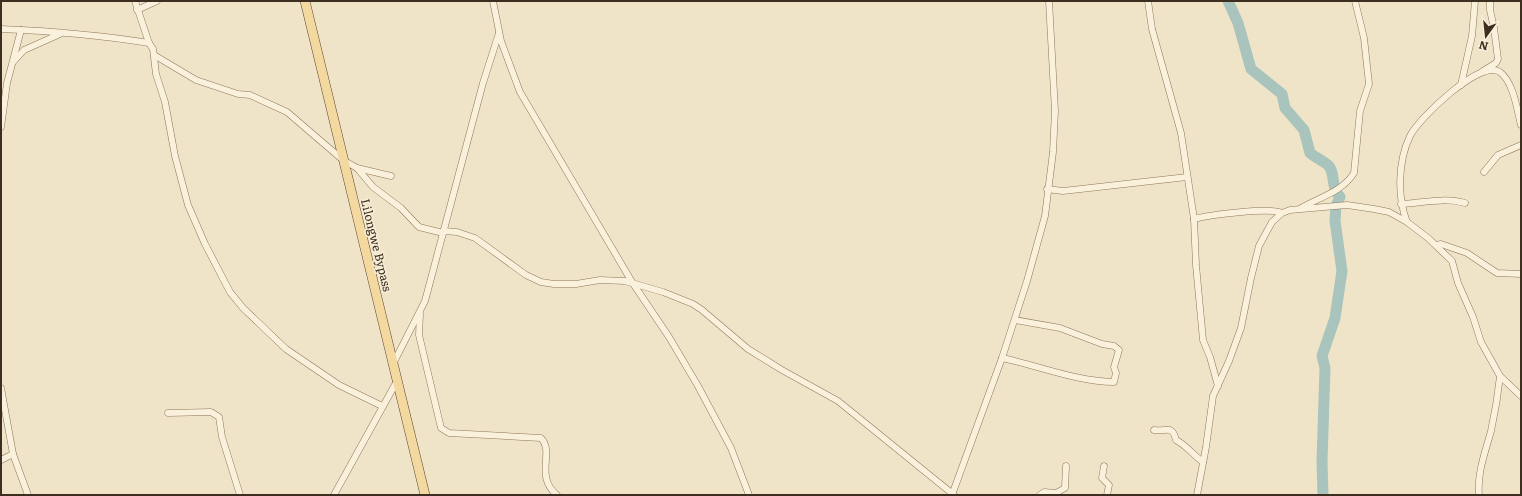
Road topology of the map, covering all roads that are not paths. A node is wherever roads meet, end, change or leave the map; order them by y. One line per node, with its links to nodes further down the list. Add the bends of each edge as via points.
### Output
1 (136, 1): 10 (street)
2 (158, 1): 10 (street)
3 (305, 1): 23 (main road, Lilongwe Bypass)
4 (493, 1): 13 (street)
5 (1049, 1): 28 (street, via 1055,111 1053,152)
6 (1148, 1): 27 (street, via 1152,29 1181,133)
7 (1355, 1): 31 (street, via 1364,38 1369,84 1360,111 1354,173 1341,188)
8 (1475, 1): 19 (street, via 1472,36)
9 (1490, 1): 18 (street, via 1498,59)
10 (137, 10): 15 (street)
11 (1, 29): 12 (street)
12 (21, 30): 14 (street); 17 (street)
13 (499, 33): 35 (street); 38 (street, via 520,92)
14 (60, 34): 15 (street, via 92,34); 17 (street, via 24,50)
15 (149, 43): 16 (street)
16 (154, 55): 23 (street, via 196,80 238,94 250,95 287,112); 48 (street, via 156,74 165,102 175,156 188,204 230,292 242,308 286,349 339,385)
17 (12, 64): 21 (street)
18 (1481, 72): 19 (street); 20 (street, via 1500,72 1509,85)
19 (1461, 86): 30 (street, via 1433,109 1411,135 1403,163)
20 (1521, 125)
21 (1, 128)
22 (1521, 145): 25 (street, via 1498,154)
23 (343, 160): 24 (street); 42 (main road, Lilongwe Bypass)
24 (357, 168): 26 (street); 35 (street, via 373,188 401,208 419,227)
25 (1484, 172)
26 (391, 176)
27 (1187, 177): 28 (street, via 1063,191); 33 (street)
28 (1047, 189): 40 (street, via 1041,229)
29 (1465, 203): 30 (street, via 1451,199)
30 (1401, 204): 34 (street)
31 (1299, 209): 32 (street); 34 (street, via 1347,205 1389,212)
32 (1282, 213): 33 (street, via 1271,210 1238,212); 45 (street, via 1272,222 1259,246 1241,328)
33 (1194, 219): 45 (street, via 1203,340)
34 (1407, 222): 36 (street)
35 (443, 232): 38 (street, via 457,232 475,238 526,275 548,284 576,284 600,280); 39 (street, via 425,301)
36 (1436, 245): 37 (street, via 1442,244 1467,253 1497,273); 43 (street, via 1452,262 1481,342)
37 (1521, 274)
38 (632, 282): 56 (street, via 663,292 702,310 748,349 838,401); 62 (street, via 669,336 698,386 731,448)
39 (420, 310): 42 (street); 61 (street, via 419,335 441,428 449,433 541,438 546,442 546,481)
40 (1014, 320): 41 (street); 41 (street, via 1060,328 1114,346 1119,350 1114,367 1114,382 1097,382)
41 (1002, 358): 56 (street)
42 (393, 364): 44 (main road, Lilongwe Bypass)
43 (1500, 376): 47 (street); 66 (street, via 1492,427 1481,465)
44 (397, 381): 48 (street); 60 (main road, Lilongwe Bypass)
45 (1218, 386): 53 (street, via 1213,396)
46 (1, 388): 51 (street)
47 (1521, 396)
48 (382, 406): 59 (street)
49 (168, 413): 58 (street, via 211,412 218,417)
50 (1154, 430): 53 (street, via 1170,429 1174,432 1176,440)
51 (13, 454): 52 (street); 57 (street)
52 (1, 460)
53 (1203, 462): 65 (street)
54 (1066, 466): 63 (street, via 1065,488 1056,493 1044,492)
55 (1104, 466): 64 (street, via 1102,478 1109,485)
56 (953, 494)
57 (28, 495)
58 (240, 495)
59 (334, 495)
60 (425, 495)
61 (557, 495)
62 (749, 495)
63 (1040, 495)
64 (1107, 495)
65 (1197, 495)
66 (1479, 495)

